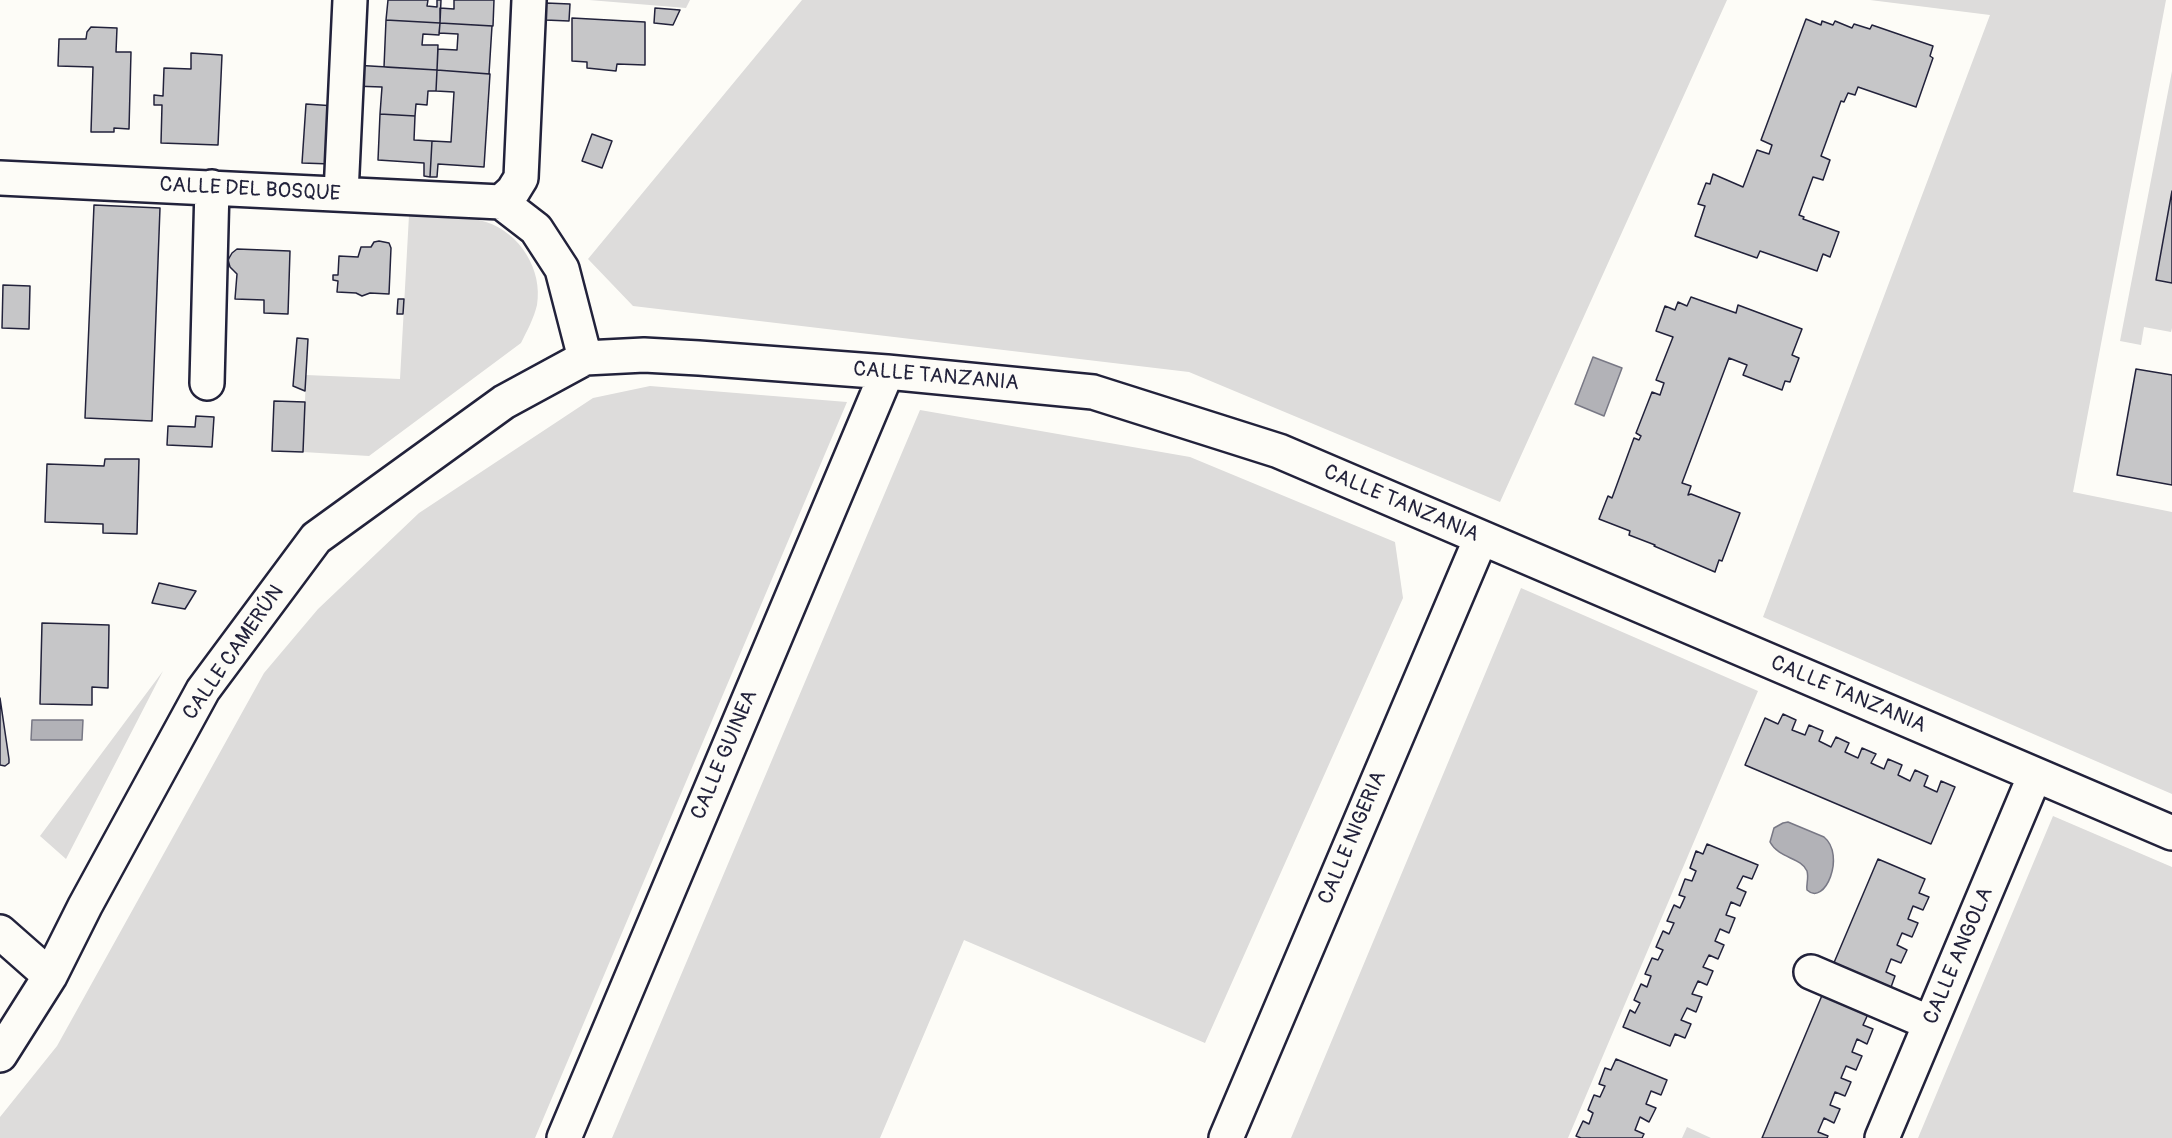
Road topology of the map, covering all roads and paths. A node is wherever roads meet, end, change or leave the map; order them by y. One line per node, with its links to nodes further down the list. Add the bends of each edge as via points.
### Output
1 (350, 0): 5 (street)
2 (529, 0): 6 (street, via 521,178)
3 (0, 178): 4 (street, CALLE DEL BOSQUE)
4 (212, 187): 5 (street, CALLE DEL BOSQUE); 9 (street)
5 (341, 194): 6 (street, CALLE DEL BOSQUE)
6 (501, 202): 7 (street, via 536,229 562,269)
7 (585, 358): 8 (street, CALLE TANZANIA, via 644,355); 15 (street, CALLE CAMERÚN, via 504,402 316,538 203,690)
8 (887, 372): 10 (street, CALLE TANZANIA, via 1093,392 1279,451); 18 (street, CALLE GUINEA)
9 (207, 383)
10 (1481, 538): 11 (street, CALLE TANZANIA); 19 (street, CALLE NIGERIA)
11 (2035, 775): 12 (street, CALLE TANZANIA); 16 (street, CALLE ANGOLA)
12 (2172, 833)
13 (0, 932): 15 (street)
14 (1811, 972): 16 (street)
15 (50, 976): 17 (street, CALLE CAMERÚN)
16 (1930, 1023): 20 (street, CALLE ANGOLA)
17 (0, 1055)
18 (564, 1138)
19 (1226, 1138)
20 (1882, 1138)

